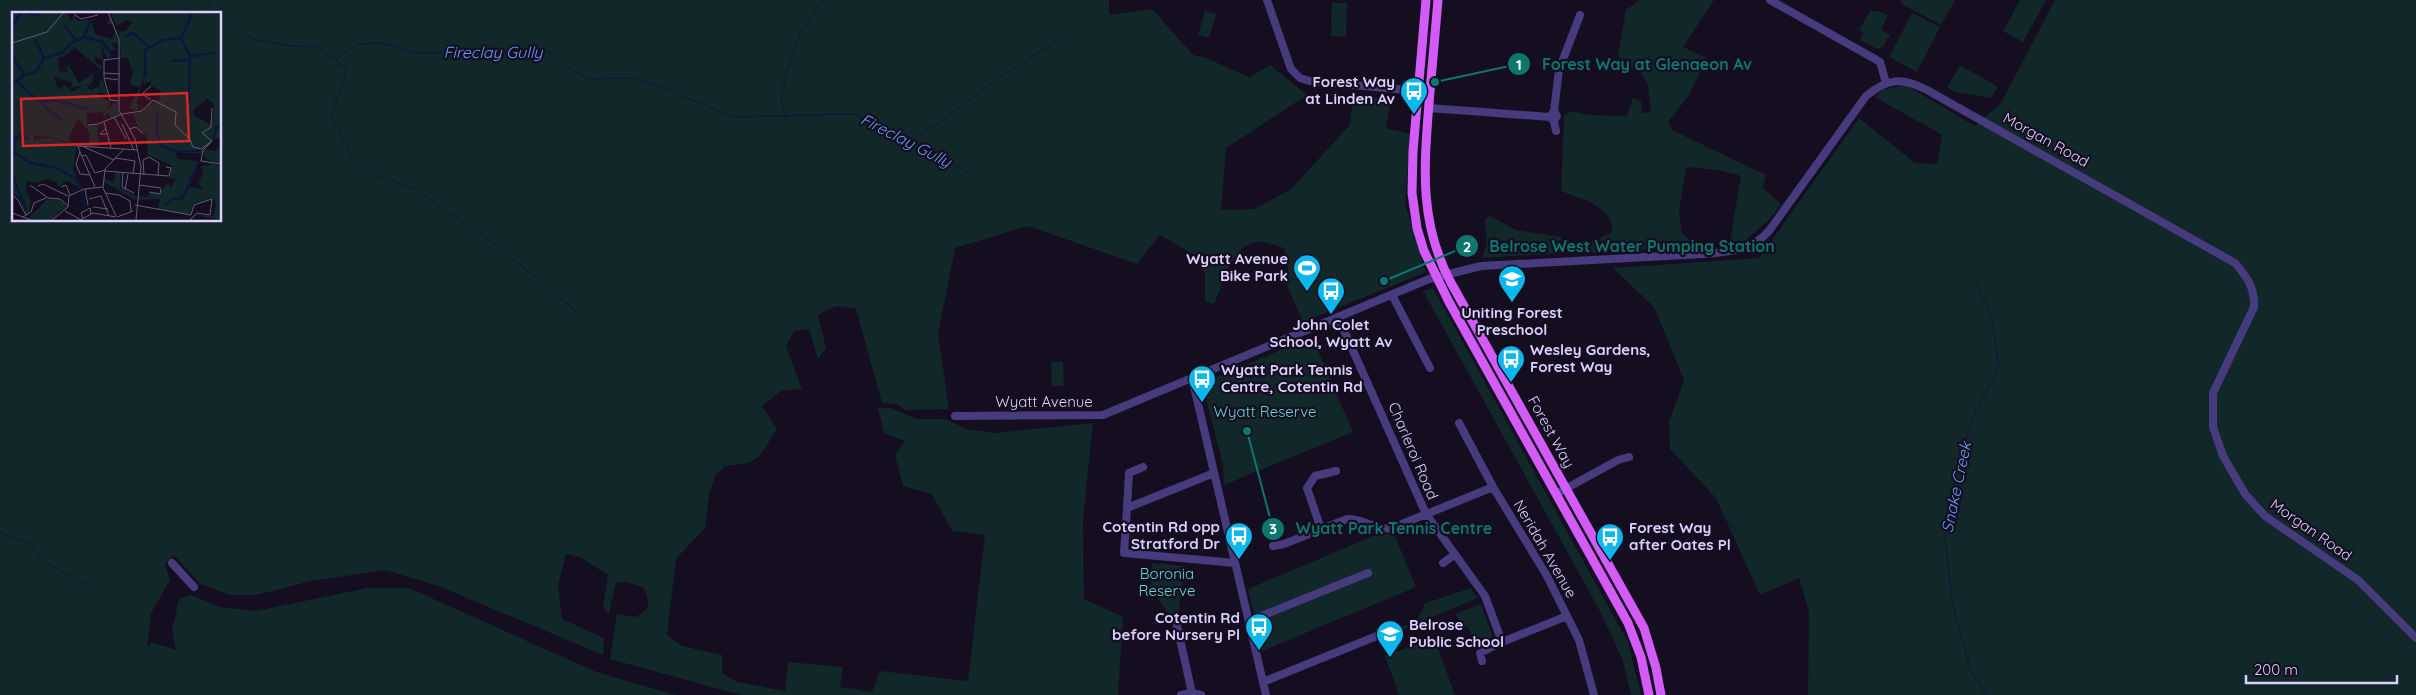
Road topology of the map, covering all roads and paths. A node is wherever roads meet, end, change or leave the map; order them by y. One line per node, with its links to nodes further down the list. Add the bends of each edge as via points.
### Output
1 (1267, 0): 8 (street, via 1291,69 1300,78)
2 (1426, 0): 6 (main road, Forest Way)
3 (1438, 0): 9 (main road, Forest Way)
4 (1770, 0): 7 (street, via 1880,62)
5 (1580, 15): 10 (street, via 1559,70)
6 (1421, 56): 8 (main road, Forest Way); 9 (main road, via 1424,66 1423,102)
7 (1886, 83): 13 (street, via 1866,96 1769,231 1750,246 1736,251 1703,254 1481,266); 42 (street, Morgan Road, via 1904,81 1928,90 2235,263 2251,284 2255,296 2254,307 2213,393 2213,427 2223,456 2244,494 2265,516 2358,580)
8 (1418, 91): 12 (main road, Forest Way)
9 (1429, 108): 10 (street); 12 (main road, via 1421,115); 13 (main road, Forest Way, via 1424,171 1426,201 1434,241)
10 (1553, 116): 11 (street)
11 (1556, 131)
12 (1413, 151): 14 (main road, Forest Way, via 1415,213 1424,251)
13 (1446, 273): 14 (street); 26 (main road, Forest Way)
14 (1435, 277): 15 (street, Wyatt Avenue); 27 (main road, Forest Way)
15 (1392, 295): 16 (street, Wyatt Avenue); 17 (street)
16 (1338, 317): 18 (street, Wyatt Avenue); 29 (street, Charleroi Road)
17 (1430, 368)
18 (1192, 378): 19 (street, Wyatt Avenue, via 1096,416); 24 (street)
19 (955, 416)
20 (1459, 423): 25 (street, Neridah Avenue)
21 (1629, 457): 26 (street)
22 (1143, 467): 28 (street, via 1129,473)
23 (1336, 471): 30 (street, via 1315,476 1307,488)
24 (1214, 473): 28 (street); 34 (street)
25 (1493, 487): 29 (street); 38 (street, Neridah Avenue)
26 (1566, 489): 27 (street); 53 (main road, Forest Way, via 1644,628)
27 (1556, 494): 52 (main road, Forest Way, via 1628,623 1641,657)
28 (1127, 508): 34 (street, via 1124,553)
29 (1426, 514): 30 (street, via 1389,529 1352,519); 32 (street, Charleroi Road)
30 (1322, 529): 31 (street)
31 (1273, 546)
32 (1454, 555): 35 (street); 43 (street, Charleroi Road, via 1485,596)
33 (172, 563): 37 (street)
34 (1235, 563): 39 (street)
35 (1443, 563)
36 (1368, 573): 39 (street)
37 (194, 587)
38 (1568, 616): 43 (street); 51 (street, Neridah Avenue, via 1579,640)
39 (1249, 621): 45 (street)
40 (1177, 626): 46 (street)
41 (1394, 629): 45 (street)
42 (2416, 638)
43 (1502, 642): 44 (street, via 1480,654)
44 (1482, 661)
45 (1263, 682): 47 (street)
46 (1192, 693): 48 (street); 49 (street)
47 (1266, 694): 50 (street)
48 (1182, 695)
49 (1201, 695)
50 (1256, 695)
51 (1594, 695)
52 (1649, 695)
53 (1661, 695)

